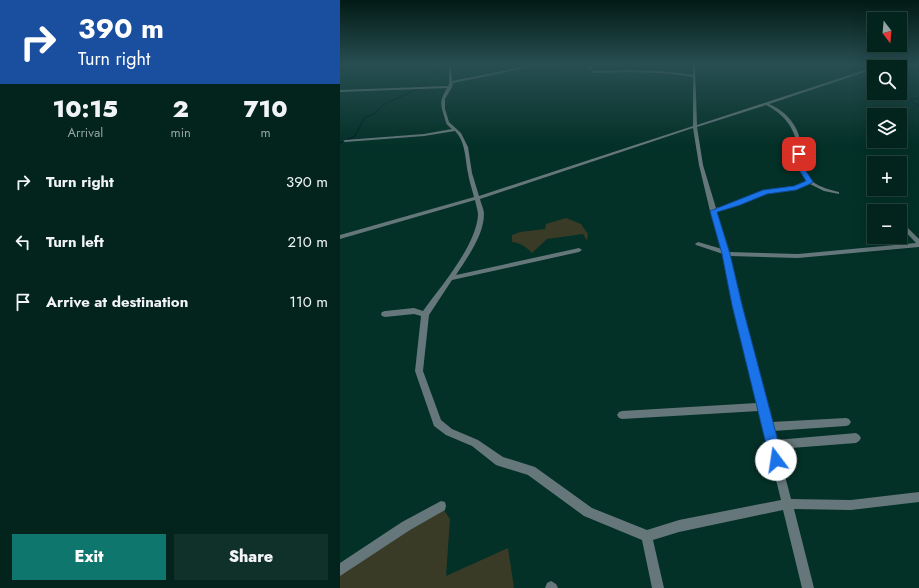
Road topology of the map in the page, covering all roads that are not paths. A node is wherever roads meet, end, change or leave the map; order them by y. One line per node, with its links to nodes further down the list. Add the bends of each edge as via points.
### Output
1 (447, 91): 6 (street, via 444,109 447,122)
2 (694, 91): 5 (street)
3 (800, 91): 4 (street)
4 (765, 103): 5 (street); 8 (street, via 781,111 792,123 799,145 799,162)
5 (695, 126): 10 (street); 13 (street, via 701,165)
6 (455, 130): 7 (street); 10 (street, via 460,134 466,147)
7 (346, 141)
8 (810, 182): 9 (street); 11 (street, via 796,188 765,192)
9 (837, 193)
10 (477, 198): 15 (street); 20 (street, via 481,214 478,230 468,253)
11 (738, 204): 12 (street); 13 (street)
12 (743, 207)
13 (713, 211): 19 (street)
14 (907, 230): 17 (street)
15 (340, 237)
16 (698, 244): 19 (street)
17 (919, 244): 19 (street, via 798,256)
18 (579, 250): 20 (street)
19 (726, 254): 23 (street)
20 (452, 278): 22 (street)
21 (385, 314): 22 (street, via 414,311)
22 (424, 314): 32 (street, via 419,370 437,423 448,432 475,443 500,461 531,471 588,512)
23 (763, 407): 24 (street); 26 (street)
24 (622, 415)
25 (846, 422): 26 (street)
26 (768, 427): 28 (street)
27 (856, 438): 28 (street)
28 (772, 445): 30 (street)
29 (919, 497): 30 (street, via 851,505)
30 (787, 504): 32 (street, via 679,526); 35 (street)
31 (441, 506): 33 (street)
32 (647, 536): 34 (street)
33 (340, 570)
34 (658, 588)
35 (808, 588)

